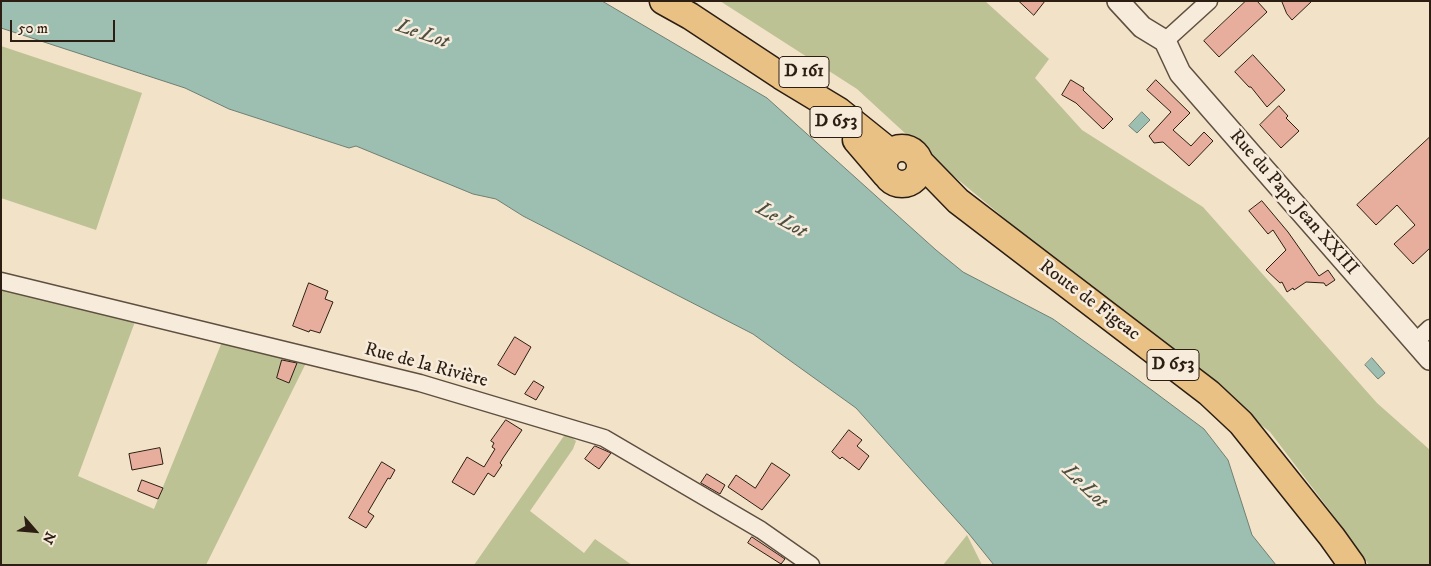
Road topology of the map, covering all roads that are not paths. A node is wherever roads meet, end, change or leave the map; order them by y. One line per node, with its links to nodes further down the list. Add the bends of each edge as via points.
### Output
1 (664, 1): 6 (main road, D 653, via 840,111)
2 (700, 1): 6 (main road, D 161, via 887,126)
3 (1118, 1): 5 (street, via 1142,27)
4 (1209, 1): 5 (street)
5 (1165, 41): 9 (street, Rue du Pape Jean XXIII, via 1180,74)
6 (902, 164): 12 (main road, Route de Figeac / D 653, via 931,187 958,201 1216,399 1241,423)
7 (1, 281): 11 (street, Rue de la Rivière, via 420,384 604,438 761,530)
8 (1430, 328): 9 (street)
9 (1414, 343): 10 (street, Rue du Pape Jean XXIII)
10 (1430, 359)
11 (811, 565)
12 (1352, 565)

